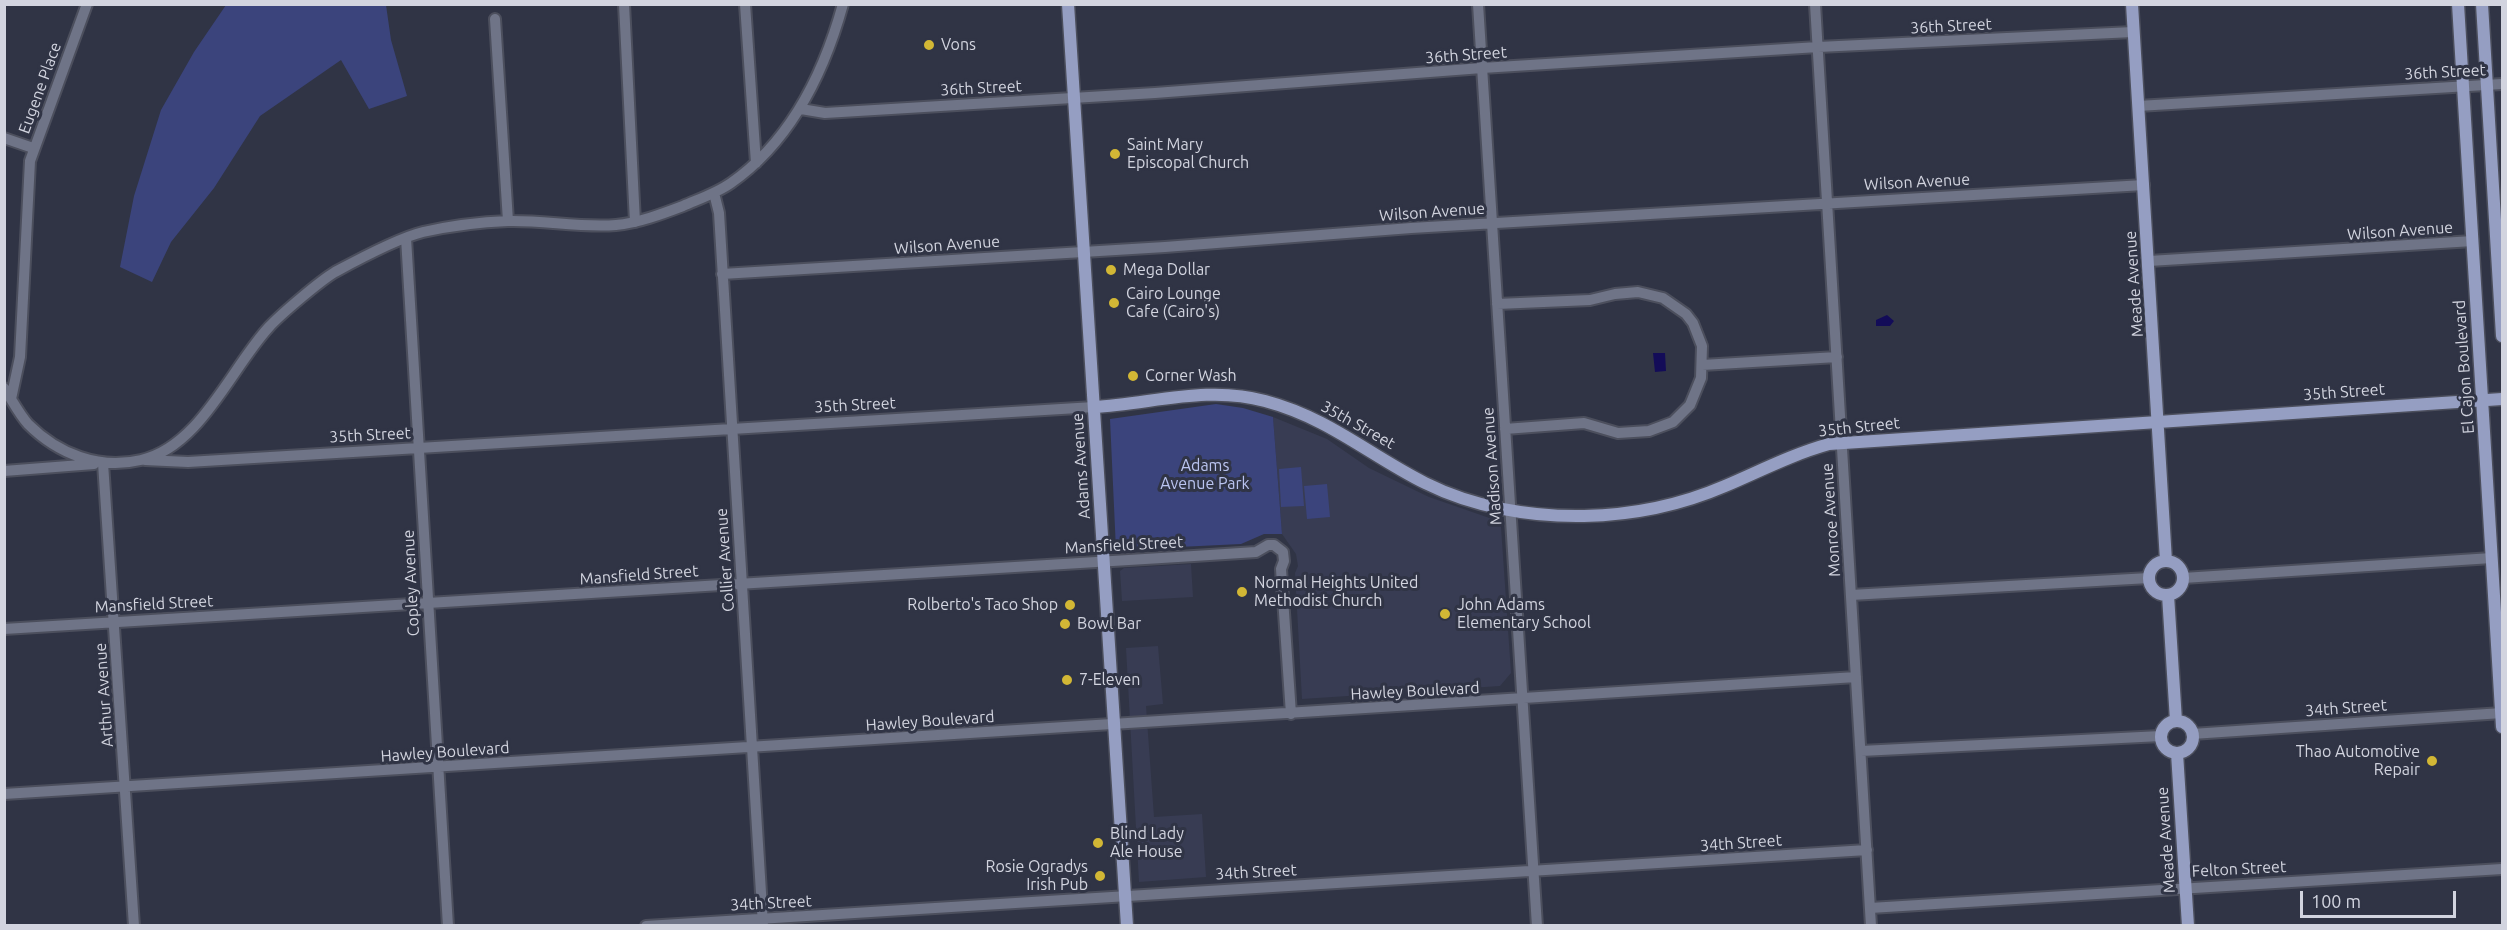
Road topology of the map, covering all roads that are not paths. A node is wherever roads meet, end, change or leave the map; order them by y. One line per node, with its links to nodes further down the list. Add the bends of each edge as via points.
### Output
1 (87, 4): 22 (street, Eugene Place)
2 (624, 4): 28 (street)
3 (745, 4): 23 (street)
4 (843, 4): 20 (street, via 836,31)
5 (1068, 4): 18 (main road, Adams Avenue)
6 (1478, 4): 14 (street, Madison Avenue)
7 (1815, 4): 13 (street, Monroe Avenue)
8 (2132, 4): 12 (main road, Meade Avenue)
9 (2458, 4): 17 (main road, El Cajon Boulevard)
10 (2482, 4): 16 (main road)
11 (495, 19): 27 (street)
12 (2133, 32): 13 (street, 36th Street); 19 (main road, Meade Avenue)
13 (1818, 47): 14 (street, 36th Street); 26 (street, Monroe Avenue)
14 (1482, 68): 18 (street, 36th Street); 29 (street, Madison Avenue)
15 (2502, 84): 16 (street, 36th Street)
16 (2487, 85): 17 (street, 36th Street); 31 (main road)
17 (2463, 86): 19 (street, 36th Street); 32 (main road, El Cajon Boulevard)
18 (1074, 98): 20 (street, 36th Street, via 825,113); 33 (main road, Adams Avenue)
19 (2138, 106): 24 (main road, Meade Avenue)
20 (801, 109): 23 (street)
21 (4, 138): 22 (street)
22 (33, 148): 41 (street, Eugene Place, via 20,357)
23 (756, 163): 25 (street)
24 (2144, 184): 26 (street, Wilson Avenue); 34 (main road, Meade Avenue)
25 (714, 193): 28 (street); 35 (street, Collier Avenue)
26 (1827, 202): 29 (street, Wilson Avenue); 38 (street, Monroe Avenue)
27 (508, 221): 28 (street, via 581,226); 30 (street, via 423,232)
28 (635, 222)
29 (1492, 223): 33 (street, Wilson Avenue); 36 (street, Madison Avenue)
30 (406, 238): 49 (street, Copley Avenue); 50 (street, via 333,274 269,326 194,427 169,447)
31 (2500, 240): 37 (main road)
32 (2473, 241): 34 (street, Wilson Avenue); 43 (main road, El Cajon Boulevard)
33 (1084, 251): 35 (street, Wilson Avenue); 44 (main road, Adams Avenue)
34 (2149, 261): 45 (main road, Meade Avenue)
35 (722, 274): 46 (street, Collier Avenue)
36 (1497, 304): 39 (street, via 1590,300 1638,292 1663,298 1694,323 1702,346); 47 (street, Madison Avenue)
37 (2502, 336)
38 (1837, 357): 39 (street); 48 (street, Monroe Avenue)
39 (1702, 364): 47 (street, via 1690,405 1673,422 1649,431 1618,433 1584,423)
40 (4, 388): 41 (street)
41 (11, 399): 51 (street, via 27,423 54,445 74,456)
42 (2502, 399): 43 (main road, 35th Street)
43 (2482, 400): 45 (main road, 35th Street); 54 (main road, El Cajon Boulevard)
44 (1094, 407): 46 (street, 35th Street); 53 (main road, 35th Street, via 1175,396 1231,395 1264,400 1318,420 1425,483); 55 (main road, Adams Avenue)
45 (2158, 422): 48 (main road, 35th Street); 56 (main road, Meade Avenue)
46 (732, 429): 49 (street, 35th Street); 59 (street, Collier Avenue)
47 (1505, 429): 53 (street, Madison Avenue)
48 (1841, 443): 53 (main road, 35th Street, via 1790,457 1725,486 1663,506 1582,516); 60 (street, Monroe Avenue)
49 (418, 449): 50 (street, 35th Street, via 188,462); 62 (street, Copley Avenue)
50 (142, 460): 51 (street)
51 (103, 463): 52 (street); 63 (street, Arthur Avenue)
52 (4, 471)
53 (1510, 510): 66 (street, Madison Avenue)
54 (2492, 558): 58 (street); 67 (main road, El Cajon Boulevard)
55 (1104, 561): 59 (street, Mansfield Street); 68 (street, Mansfield Street, via 1256,552 1268,545 1283,552); 70 (main road, Adams Avenue)
56 (2166, 561): 57 (main road, via 2153,567); 58 (main road, via 2178,565)
57 (2149, 578): 60 (street); 61 (main road, via 2156,592)
58 (2183, 578): 61 (main road, via 2178,591)
59 (741, 583): 62 (street, Mansfield Street); 74 (street, Collier Avenue)
60 (1851, 595): 65 (street, Monroe Avenue)
61 (2168, 595): 69 (main road)
62 (427, 603): 63 (street, Mansfield Street); 77 (street, Copley Avenue)
63 (114, 622): 64 (street, Mansfield Street); 78 (street, Arthur Avenue)
64 (4, 629)
65 (1856, 677): 66 (street, Hawley Boulevard); 75 (street, Monroe Avenue)
66 (1522, 700): 68 (street, Hawley Boulevard); 82 (street, Madison Avenue)
67 (2502, 713): 71 (main road, El Cajon Boulevard); 72 (street, 34th Street)
68 (1291, 714): 70 (street, Hawley Boulevard)
69 (2176, 721): 72 (main road, via 2187,725); 73 (main road, via 2164,727)
70 (1114, 725): 74 (street, Hawley Boulevard); 84 (main road, Adams Avenue)
71 (2502, 727)
72 (2192, 734): 76 (main road, via 2191,745)
73 (2161, 736): 75 (street); 76 (main road, via 2163,746)
74 (751, 747): 77 (street, Hawley Boulevard); 86 (street, Collier Avenue)
75 (1861, 751): 80 (street, Monroe Avenue)
76 (2177, 753): 83 (main road, Meade Avenue)
77 (437, 768): 78 (street, Hawley Boulevard); 88 (street, Copley Avenue)
78 (124, 786): 79 (street, Hawley Boulevard); 87 (street, Arthur Avenue)
79 (4, 794)
80 (1867, 850): 82 (street, 34th Street); 85 (street, Monroe Avenue)
81 (2502, 869): 83 (street, Felton Street)
82 (1533, 872): 84 (street, 34th Street); 91 (street, Madison Avenue)
83 (2186, 887): 85 (street, Felton Street); 93 (main road, Meade Avenue)
84 (1125, 896): 86 (street, 34th Street); 90 (main road, Adams Avenue)
85 (1870, 908): 92 (street, Monroe Avenue)
86 (763, 922): 89 (street, 34th Street)
87 (134, 926)
88 (448, 926)
89 (646, 926)
90 (1127, 926)
91 (1536, 926)
92 (1871, 926)
93 (2188, 926)

